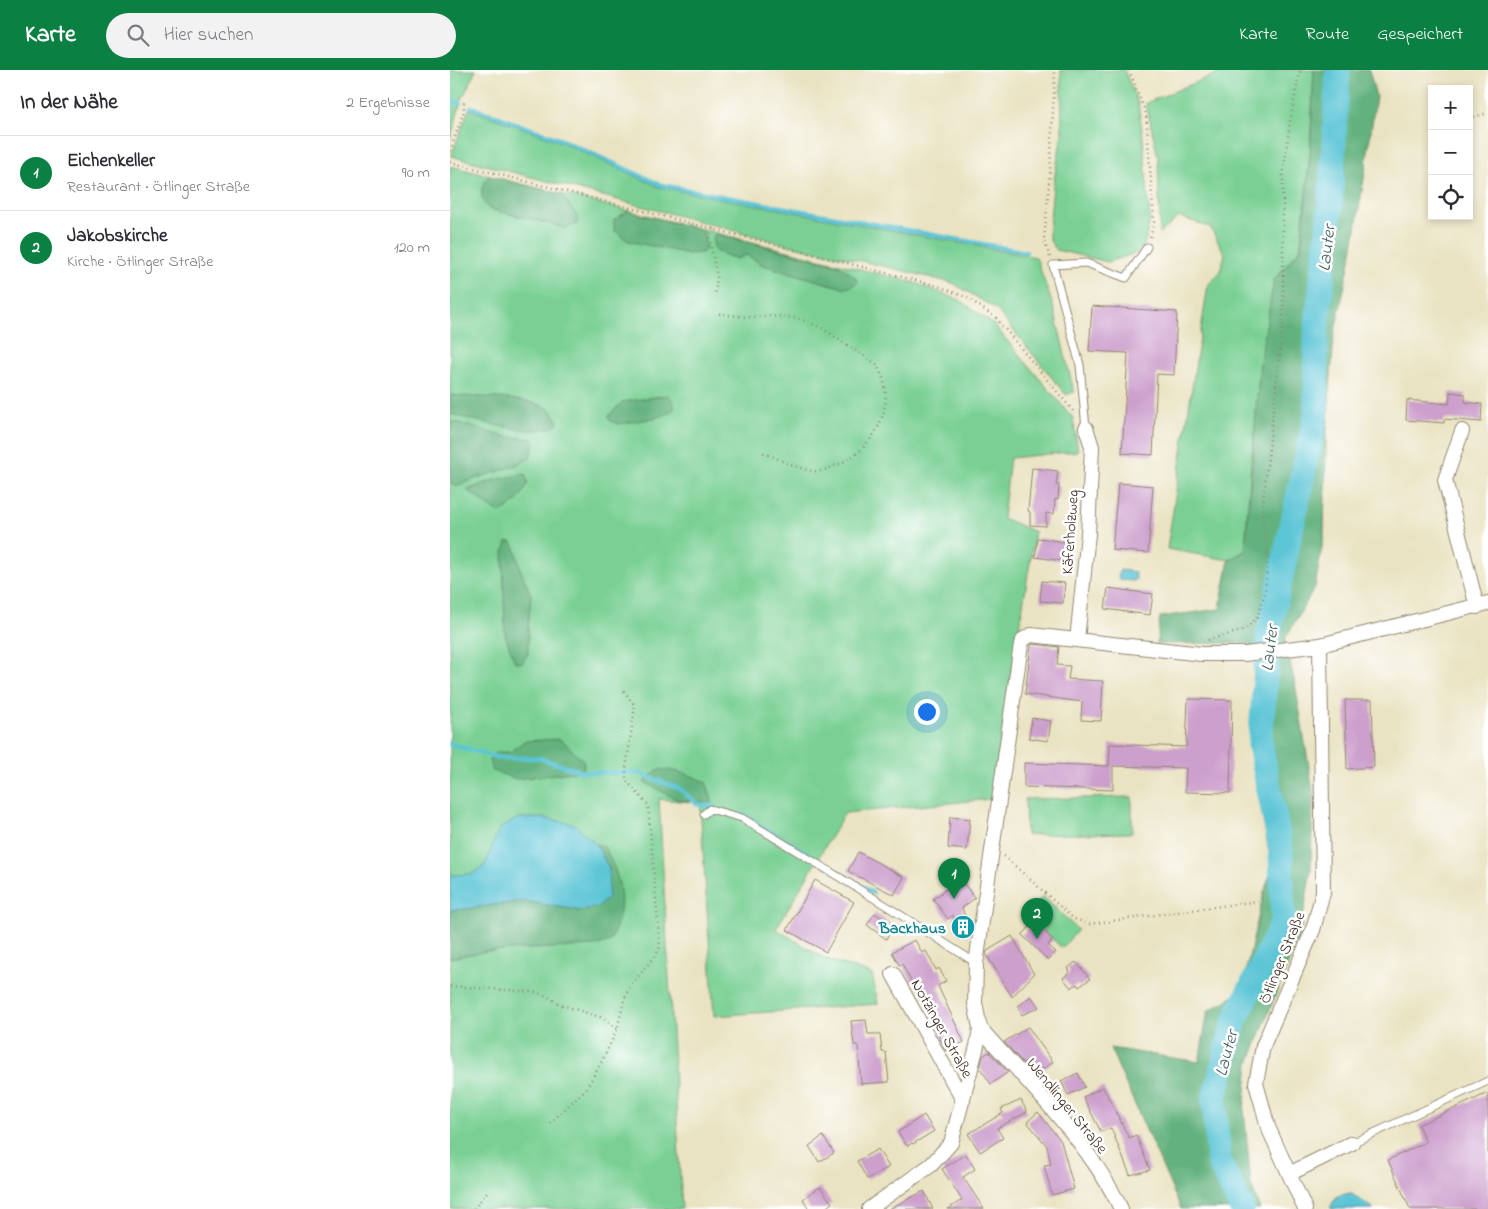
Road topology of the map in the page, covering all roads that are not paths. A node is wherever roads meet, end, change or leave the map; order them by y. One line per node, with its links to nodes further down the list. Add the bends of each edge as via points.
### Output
1 (1147, 247): 2 (lane, via 1126,278 1086,263 1053,265 1080,365)
2 (1086, 428): 5 (street, Käferholzweg, via 1092,446 1088,534)
3 (1462, 431): 4 (street, via 1445,480)
4 (1482, 605): 6 (street)
5 (1077, 640): 6 (street, via 1202,654 1246,654); 8 (street, via 1031,636 1021,644)
6 (1320, 645): 14 (street, Ötlinger Straße, via 1323,892 1313,930 1263,1046 1256,1083 1268,1127)
7 (704, 814): 8 (lane, via 710,809 742,818)
8 (976, 964): 10 (street, via 975,1003)
9 (893, 974): 12 (street, Notzinger Straße)
10 (980, 1028): 12 (street, Notzinger Straße); 16 (street, Wendlinger Straße, via 1077,1138)
11 (1488, 1081): 13 (lane)
12 (963, 1100): 15 (street, Notzinger Straße, via 951,1143 931,1165)
13 (1352, 1143): 14 (street)
14 (1289, 1174): 17 (street, Ötlinger Straße)
15 (869, 1209)
16 (1121, 1209)
17 (1304, 1209)

